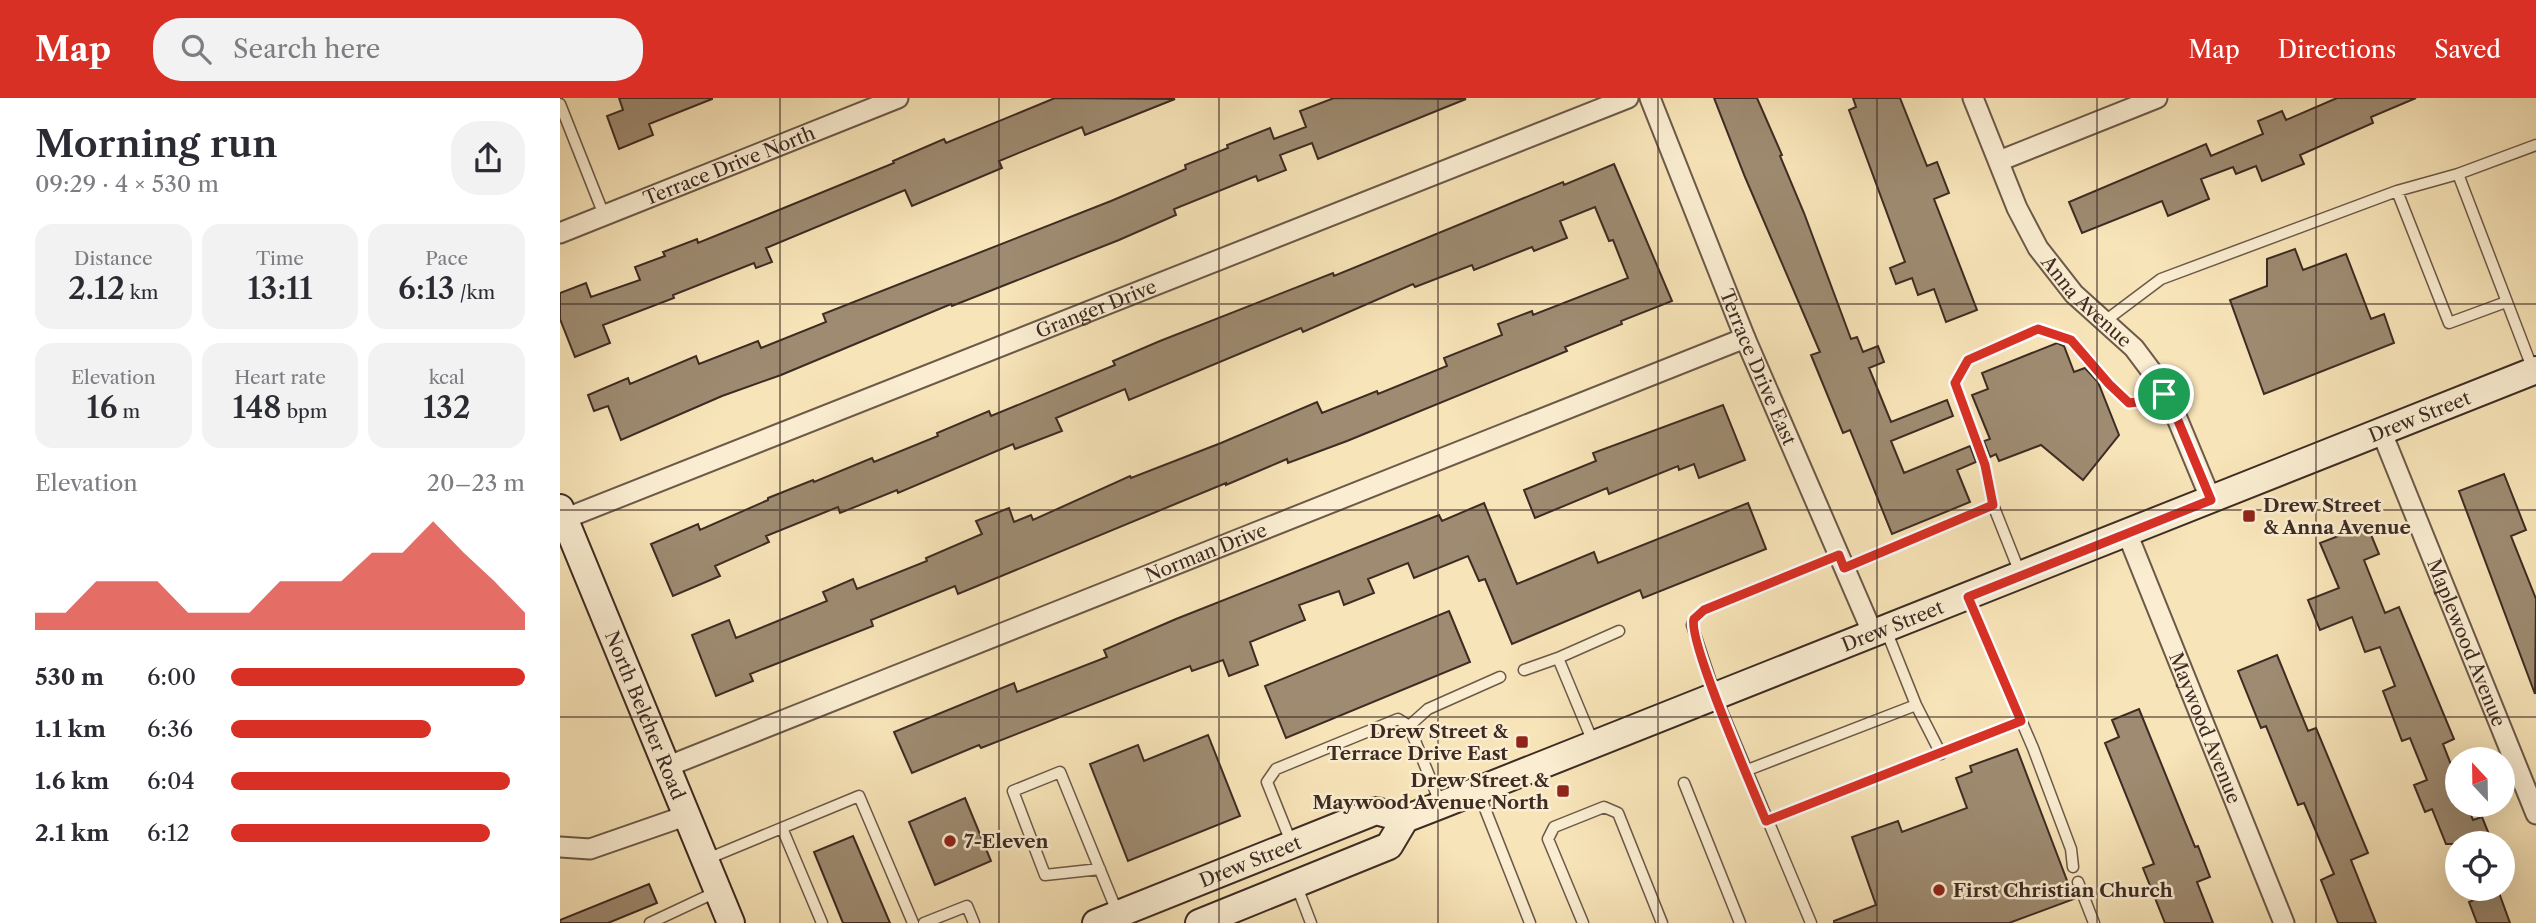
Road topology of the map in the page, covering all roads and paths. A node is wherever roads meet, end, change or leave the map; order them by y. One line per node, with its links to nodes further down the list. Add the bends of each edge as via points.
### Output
1 (898, 98): 11 (street, Terrace Drive North)
2 (1628, 98): 21 (street, Granger Drive)
3 (1650, 98): 15 (street, Terrace Drive East)
4 (1973, 98): 8 (street, Anna Avenue)
5 (2157, 98): 8 (street)
6 (560, 104): 11 (lane)
7 (2536, 145): 9 (lane)
8 (1999, 161): 14 (street, Anna Avenue, via 2038,248 2074,294)
9 (2458, 174): 10 (lane); 13 (lane)
10 (2397, 191): 13 (lane, via 2449,323); 14 (lane, via 2161,279)
11 (604, 215): 12 (street, Terrace Drive North)
12 (560, 233)
13 (2506, 302): 16 (lane)
14 (2105, 321): 17 (street, Anna Avenue, via 2134,348)
15 (1745, 338): 23 (street, Terrace Drive East); 37 (street, Norman Drive)
16 (2535, 371): 18 (main road, Drew Street)
17 (2164, 394): 19 (street, Anna Avenue); 20 (lane, via 2129,403 2071,340 2038,329 1968,360 1955,383 1985,465)
18 (2382, 433): 19 (main road, Drew Street); 42 (street, Maplewood Avenue)
19 (2211, 500): 22 (main road, Drew Street)
20 (1993, 505): 23 (lane); 24 (lane)
21 (562, 513): 37 (main road, North Belcher Road)
22 (2127, 533): 24 (main road, Drew Street); 70 (street, Maywood Avenue)
23 (1841, 562): 27 (street, Terrace Drive East); 31 (lane, via 1704,610 1694,619 1692,632)
24 (2021, 576): 25 (main road, Drew Street)
25 (1968, 597): 27 (main road, Drew Street); 33 (lane)
26 (1619, 631): 28 (lane)
27 (1879, 632): 31 (main road, Drew Street); 32 (lane)
28 (1558, 658): 29 (lane); 35 (lane)
29 (1524, 670)
30 (1500, 677): 34 (lane, via 1428,709)
31 (1716, 697): 35 (main road, Drew Street); 38 (lane)
32 (1916, 705): 36 (lane); 38 (lane)
33 (2021, 721): 36 (lane); 50 (lane, via 2071,849)
34 (1409, 726): 41 (lane); 47 (lane, via 1398,719 1276,769 1268,782)
35 (1594, 746): 40 (main road, Drew Street)
36 (1941, 754): 45 (lane)
37 (666, 767): 43 (main road, North Belcher Road)
38 (1745, 771): 45 (lane)
39 (1684, 783): 67 (lane)
40 (1478, 791): 41 (main road, Drew Street); 64 (lane)
41 (1441, 805): 44 (main road, Drew Street)
42 (2536, 814)
43 (685, 816): 48 (street, via 590,849); 49 (main road, North Belcher Road)
44 (1405, 819): 47 (main road, Drew Street, via 1376,811); 53 (main road, Drew Street, via 1389,846)
45 (1766, 821): 68 (lane)
46 (782, 828): 49 (lane); 58 (lane); 59 (lane, via 859,796)
47 (1292, 844): 55 (main road, Drew Street)
48 (560, 847)
49 (704, 860): 54 (main road, North Belcher Road)
50 (2073, 867)
51 (1100, 869): 51 (lane, via 1060,772 1013,791 1045,874); 55 (lane)
52 (2078, 882): 69 (lane)
53 (1296, 884): 62 (main road, Drew Street); 63 (lane)
54 (717, 891): 56 (lane); 57 (main road, North Belcher Road)
55 (1107, 919)
56 (650, 923)
57 (731, 923)
58 (822, 923)
59 (913, 923)
60 (924, 923): 61 (lane, via 967,906)
61 (974, 923)
62 (1199, 923)
63 (1311, 923)
64 (1530, 923)
65 (1583, 923): 66 (lane, via 1548,839 1555,827 1604,807 1618,813)
66 (1662, 923)
67 (1740, 923)
68 (1811, 923)
69 (2094, 923)
70 (2284, 923)

